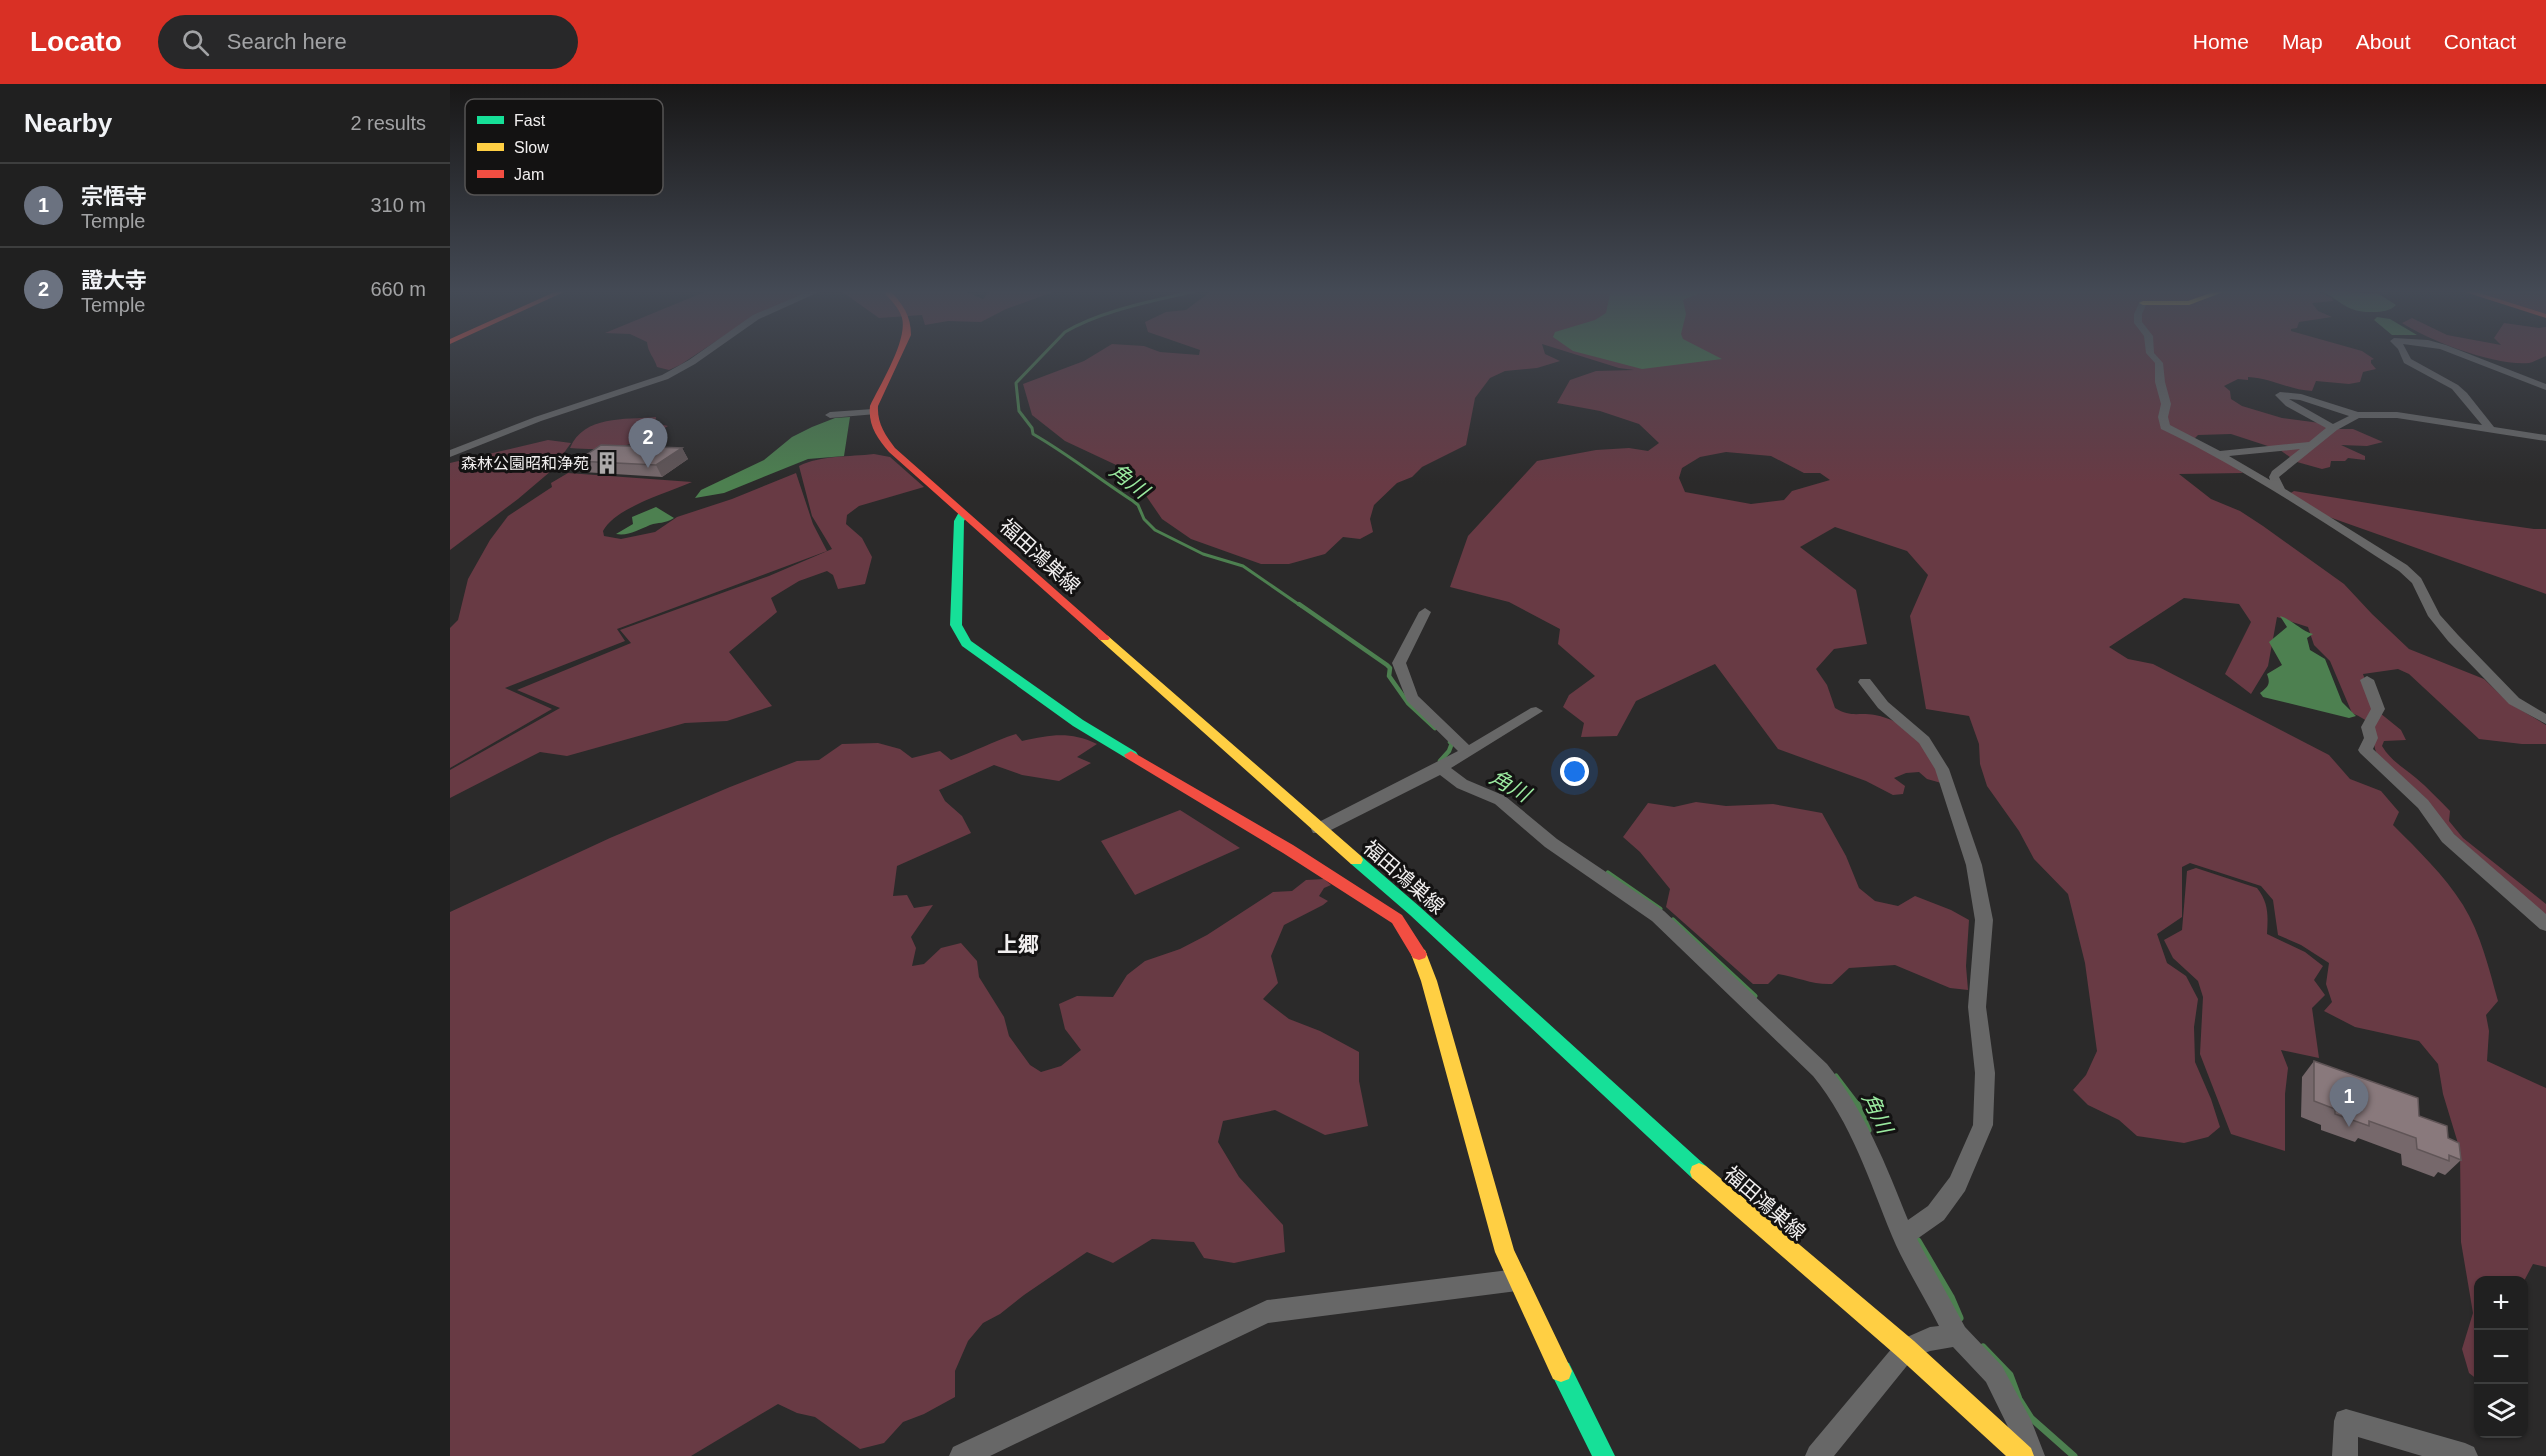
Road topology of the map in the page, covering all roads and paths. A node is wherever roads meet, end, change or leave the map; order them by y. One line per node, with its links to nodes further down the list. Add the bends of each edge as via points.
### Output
1 (702, 355): 14 (street, via 665,377 567,408)
2 (897, 355): 7 (main road)
3 (2152, 355): 15 (street, via 2160,363 2165,427)
4 (2405, 355): 11 (street, via 2407,361 2464,395)
5 (2464, 355): 6 (street)
6 (2546, 387)
7 (873, 412): 8 (street); 17 (main road, 福田鴻巣線, via 878,429 892,450)
8 (830, 415)
9 (2357, 415): 10 (street); 10 (street, via 2301,396 2280,395); 11 (street, via 2397,415)
10 (2333, 428): 13 (street)
11 (2490, 429): 12 (street)
12 (2546, 438)
13 (2312, 445): 15 (street); 16 (street, via 2276,473)
14 (450, 454)
15 (2218, 454): 16 (street)
16 (2281, 491): 22 (street, via 2414,577 2434,616 2514,701)
17 (963, 514): 25 (main road, 福田鴻巣線); 27 (main road, via 959,522 956,625 966,643 1078,723)
18 (1425, 612): 23 (street, via 1399,663 1412,698)
19 (2367, 680): 28 (street, via 2378,709 2368,727 2371,738 2366,750 2423,804 2448,838)
20 (1865, 682): 29 (street, via 1883,705 1924,740 1942,769 1973,858 1984,920 1977,1007 1985,1073 1983,1125 1958,1184 1936,1213)
21 (1536, 711): 23 (street)
22 (2546, 720)
23 (1468, 752): 24 (street)
24 (1441, 768): 25 (street); 29 (street, via 1462,784 1500,800 1551,843 1658,916 1820,1070 1848,1106)
25 (1318, 829): 26 (main road, 福田鴻巣線)
26 (1415, 911): 27 (street); 32 (main road, 福田鴻巣線, via 1705,1177)
27 (1397, 919): 30 (main road, via 1417,948 1429,981)
28 (2546, 924)
29 (1903, 1236): 31 (street)
30 (1516, 1280): 33 (street, via 1267,1312); 34 (main road)
31 (1957, 1335): 32 (street, via 1930,1339); 37 (street, via 1994,1374)
32 (1906, 1349): 35 (street); 36 (main road, 福田鴻巣線)
33 (962, 1456)
34 (1604, 1456)
35 (1818, 1456)
36 (2023, 1456)
37 (2032, 1456)
38 (2344, 1456): 39 (street, via 2346,1421)
39 (2465, 1456)

